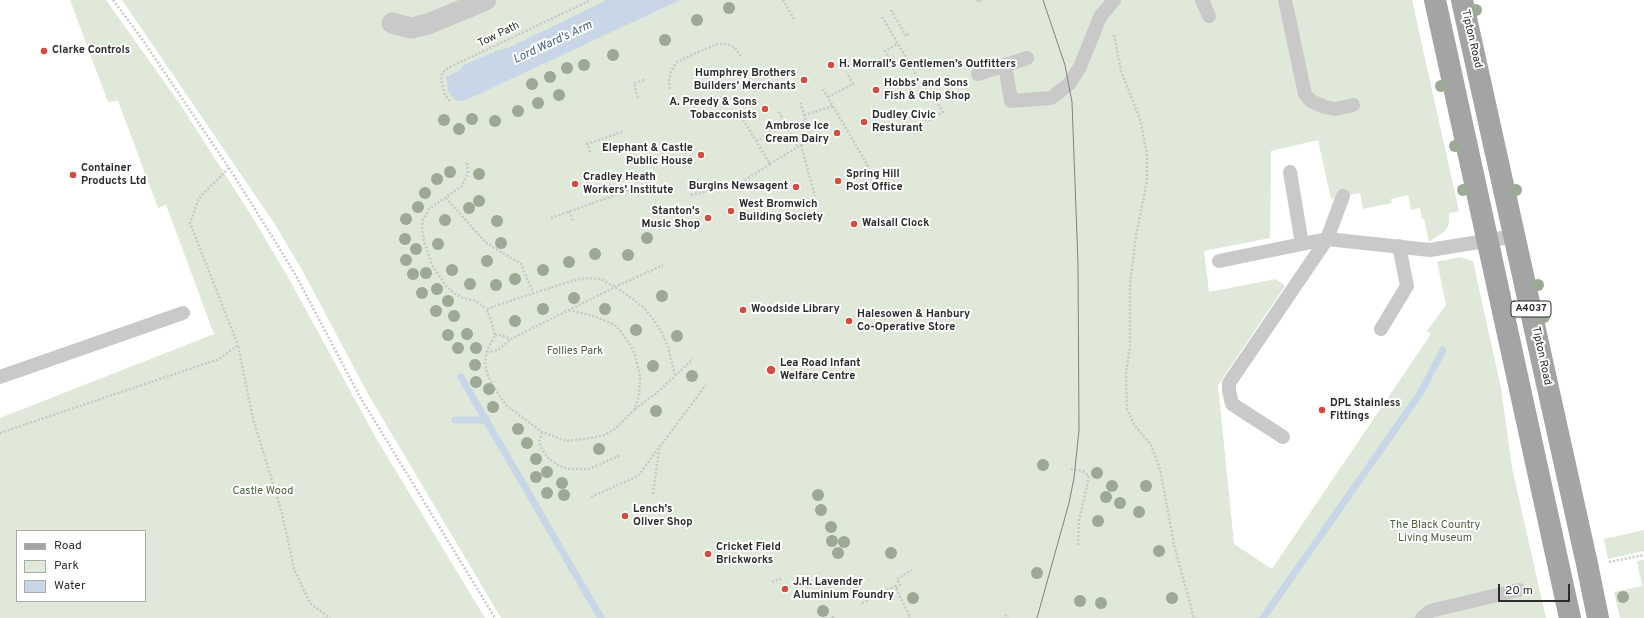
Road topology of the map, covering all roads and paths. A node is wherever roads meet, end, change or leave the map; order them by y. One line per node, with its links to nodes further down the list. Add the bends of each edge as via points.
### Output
1 (113, 0): 46 (path)
2 (486, 0): 16 (street, via 428,24 411,28)
3 (591, 0): 31 (path, Tow Path, via 448,68 443,72 441,79 445,95)
4 (783, 0): 15 (path)
5 (978, 0): 6 (path)
6 (982, 0)
7 (1114, 0): 23 (lane, via 1100,17 1080,67 1069,84 1051,98 1011,101 1001,84)
8 (1202, 0): 14 (lane)
9 (1285, 0): 33 (lane, via 1305,94 1311,101 1325,107)
10 (1435, 0): 61 (main road, A4037)
11 (1462, 0): 59 (main road, Tipton Road / A4037)
12 (892, 10): 18 (path, via 906,36)
13 (882, 16): 19 (path)
14 (1209, 16)
15 (794, 19)
16 (392, 23)
17 (1113, 32): 104 (path, via 1122,71 1140,119 1147,154 1147,181 1130,284 1127,409 1135,426 1151,444 1160,469 1174,545)
18 (909, 34)
19 (897, 44): 22 (path, via 885,51); 38 (path, via 942,112 926,122)
20 (741, 56): 27 (path, via 734,47 727,44 717,44 696,53 677,62 671,71)
21 (1027, 58): 23 (lane)
22 (892, 62)
23 (1005, 65): 25 (lane)
24 (847, 73): 29 (path, via 853,84)
25 (978, 74)
26 (644, 80): 30 (path, via 634,83)
27 (670, 88)
28 (823, 89): 29 (path)
29 (828, 97): 34 (path)
30 (638, 98)
31 (450, 101)
32 (800, 101): 36 (path)
33 (1353, 105)
34 (833, 106): 36 (path); 49 (path)
35 (778, 112): 39 (path)
36 (804, 115): 42 (path, via 811,139)
37 (741, 116): 41 (path)
38 (925, 119)
39 (785, 124): 41 (path); 42 (path)
40 (622, 132): 43 (path, via 587,144)
41 (756, 141): 45 (path)
42 (800, 146): 45 (path); 53 (path)
43 (590, 152)
44 (467, 163): 55 (path, via 468,172 462,186)
45 (770, 164): 48 (path)
46 (229, 168): 74 (path, via 199,198 190,223); 101 (path, via 295,274 360,397)
47 (1290, 172): 62 (lane)
48 (749, 177): 50 (path); 52 (path, via 739,184)
49 (875, 178)
50 (751, 185)
51 (641, 186): 56 (path)
52 (691, 195)
53 (815, 196)
54 (1343, 196): 60 (lane)
55 (446, 198): 67 (path, via 485,242 522,264); 68 (path, via 429,209 423,220 424,241 432,265 454,293 476,301)
56 (569, 211): 57 (path); 58 (path)
57 (551, 218)
58 (573, 221)
59 (1515, 236): 61 (lane); 91 (main road, Tipton Road / A4037)
60 (1327, 239): 62 (lane); 63 (lane); 83 (lane, via 1229,383 1232,404)
61 (1488, 241): 63 (lane, via 1430,250); 93 (main road, A4037)
62 (1302, 244): 64 (lane)
63 (1399, 246): 71 (lane, via 1407,286)
64 (1219, 261)
65 (663, 265): 66 (path)
66 (615, 287): 67 (path, via 601,279 586,278); 69 (path); 77 (path, via 644,308 653,319 668,347)
67 (534, 294): 68 (path)
68 (486, 309): 72 (path)
69 (569, 310): 73 (path); 80 (path, via 613,324 631,346 637,360 640,381 639,396)
70 (183, 313): 78 (lane)
71 (1381, 329)
72 (495, 336): 73 (path, via 501,335); 75 (path)
73 (511, 339): 75 (path, via 498,350)
74 (238, 345): 82 (path, via 219,359); 100 (path, via 253,419 282,513 294,569 310,603)
75 (487, 352): 81 (path, via 487,373 506,405)
76 (693, 360): 77 (path)
77 (675, 375): 80 (path)
78 (0, 377)
79 (706, 385): 84 (path)
80 (634, 410): 81 (path, via 605,435 567,441)
81 (542, 432): 85 (path, via 539,442 548,458 568,469 590,469)
82 (0, 433)
83 (1282, 437)
84 (659, 448): 87 (path); 88 (path, via 638,476)
85 (621, 455)
86 (1071, 469): 89 (path, via 1083,471 1089,476 1079,521)
87 (653, 494)
88 (591, 497)
89 (1078, 546)
90 (1644, 555): 91 (path)
91 (1598, 563): 93 (main road); 107 (main road, Tipton Road / A4037)
92 (912, 570): 96 (path, via 897,579 900,585)
93 (1560, 570): 106 (main road, A4037)
94 (781, 581): 95 (path, via 780,579)
95 (772, 582)
96 (896, 588): 98 (path, via 895,586); 102 (path)
97 (1519, 590): 105 (lane, via 1434,610)
98 (862, 603)
99 (1005, 615): 103 (path)
100 (330, 618)
101 (494, 618)
102 (909, 618)
103 (1008, 618)
104 (1194, 618)
105 (1422, 618)
106 (1570, 618)
107 (1598, 618)

